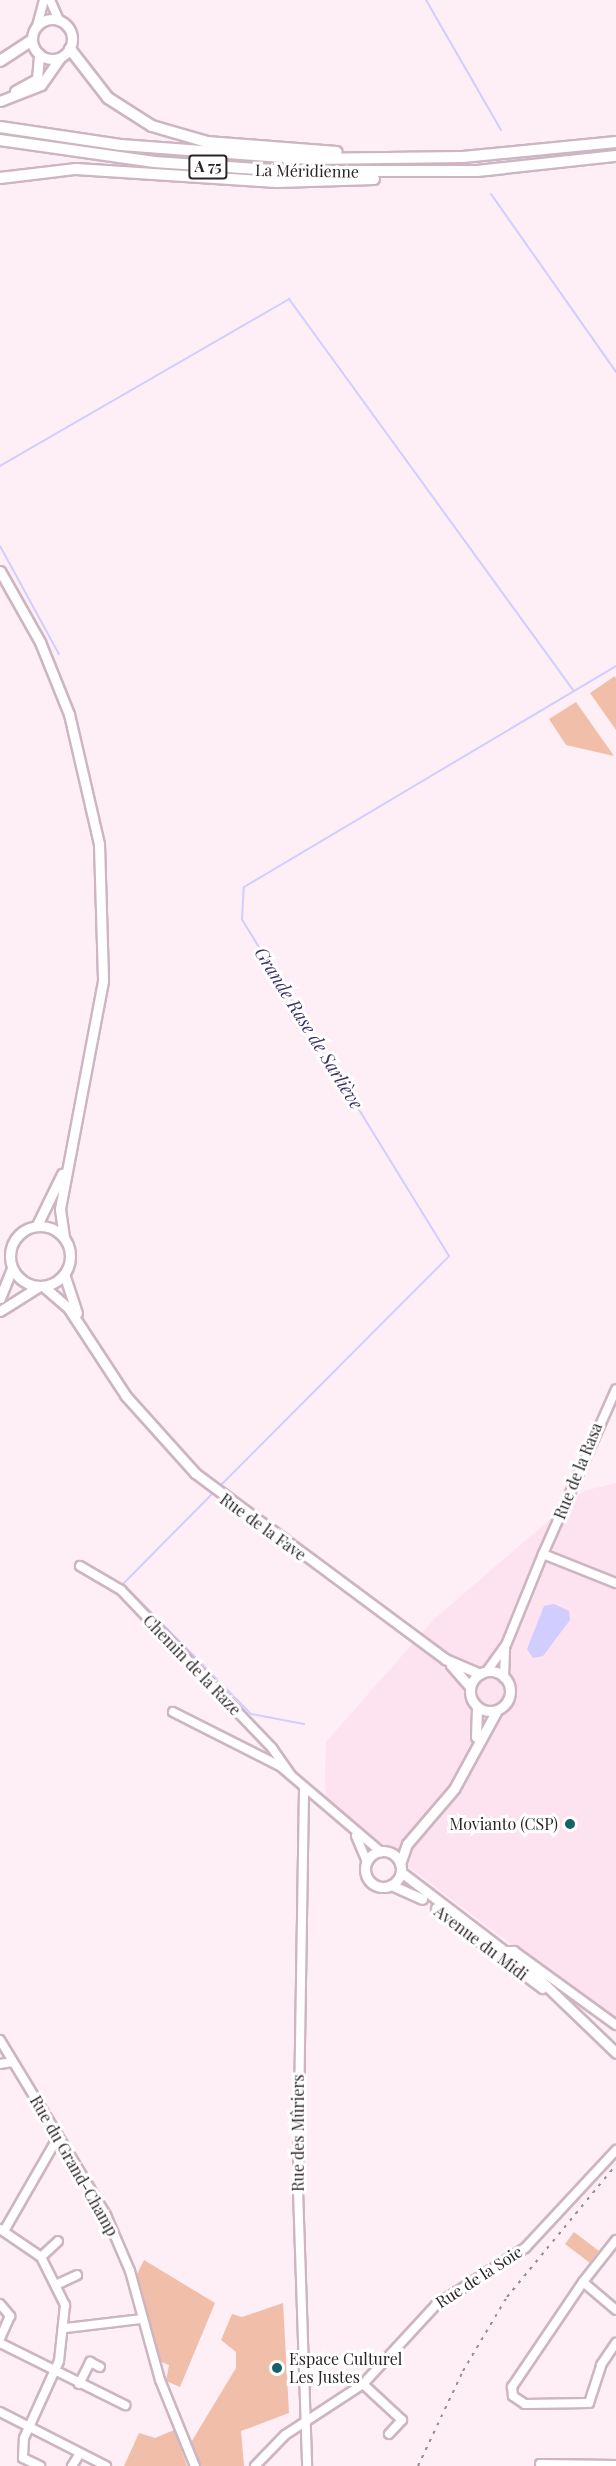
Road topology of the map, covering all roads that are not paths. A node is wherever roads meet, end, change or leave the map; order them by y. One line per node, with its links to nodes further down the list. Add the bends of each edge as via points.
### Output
1 (44, 0): 4 (street)
2 (50, 0): 3 (street)
3 (59, 20): 4 (main road); 6 (main road, via 70,31)
4 (37, 26): 5 (main road)
5 (32, 40): 7 (main road); 9 (highway)
6 (70, 49): 8 (main road); 15 (highway, via 92,80 125,111 189,138)
7 (39, 54): 8 (main road); 10 (main road, via 37,79)
8 (60, 58): 10 (main road, via 41,85)
9 (0, 61)
10 (0, 99)
11 (0, 127): 15 (highway, La Méridienne / A 75, via 242,157)
12 (0, 140): 16 (highway, La Méridienne / A 75, via 239,169)
13 (616, 142): 15 (highway, La Méridienne / A 75)
14 (616, 156): 16 (highway, La Méridienne / A 75)
15 (409, 159)
16 (418, 173): 17 (highway, via 277,182 76,169)
17 (0, 179)
18 (0, 571): 19 (main road, via 39,642 69,714 99,844 103,981)
19 (75, 1135): 20 (main road, via 46,1214); 21 (main road, via 60,1209)
20 (37, 1225): 21 (main road); 22 (main road, via 14,1240)
21 (64, 1236): 23 (main road, via 70,1255)
22 (12, 1268): 24 (main road, via 23,1281); 25 (main road)
23 (64, 1274): 24 (main road); 27 (main road, Rue de la Fave, via 73,1307)
24 (42, 1286): 26 (main road); 27 (main road, Rue de la Fave, via 69,1309)
25 (0, 1298)
26 (0, 1311)
27 (107, 1368): 33 (main road, Rue de la Fave, via 169,1447 222,1498)
28 (616, 1389): 29 (street, Rue de la Rasa)
29 (543, 1554): 31 (street); 32 (street)
30 (80, 1566): 41 (street, Chemin de la Raze, via 121,1590 272,1748)
31 (616, 1583)
32 (506, 1645): 34 (street); 35 (street)
33 (445, 1659): 34 (main road, Rue de la Fave); 36 (main road, Rue de la Fave)
34 (484, 1672): 35 (main road); 36 (main road)
35 (504, 1678): 38 (main road, via 509,1695)
36 (470, 1687): 37 (main road)
37 (477, 1707): 38 (main road); 40 (main road)
38 (496, 1710): 40 (main road)
39 (173, 1712): 41 (street)
40 (474, 1748): 43 (main road, via 454,1789)
41 (291, 1775): 42 (street, Chemin de la Raze)
42 (304, 1790): 44 (street); 79 (street, Rue des Mûriers, via 299,1800 298,2190)
43 (424, 1823): 45 (main road); 47 (main road)
44 (352, 1829): 45 (street); 46 (street)
45 (383, 1852): 46 (main road); 47 (main road)
46 (367, 1862): 48 (main road, via 370,1882)
47 (400, 1868): 48 (main road); 50 (main road, Avenue du Midi)
48 (391, 1886): 49 (main road, Avenue du Midi, via 405,1888)
49 (457, 1924): 50 (street); 51 (main road, Avenue du Midi)
50 (507, 1951): 51 (main road, Avenue du Midi); 52 (street, via 514,1951)
51 (568, 2008): 54 (main road, Avenue du Midi)
52 (616, 2025)
53 (0, 2040): 55 (street, Rue du Grand-Champ)
54 (616, 2053)
55 (13, 2062): 56 (street); 57 (street, Rue du Grand-Champ)
56 (0, 2064)
57 (58, 2137): 59 (street); 68 (street, Rue du Grand-Champ, via 106,2215 130,2271)
58 (616, 2150): 76 (street, Rue de la Soie, via 525,2248 436,2305)
59 (2, 2230): 62 (street)
60 (616, 2240): 64 (street)
61 (58, 2241): 62 (street)
62 (41, 2257): 65 (street)
63 (77, 2275): 65 (street)
64 (583, 2282): 67 (street); 72 (street, via 512,2387 513,2396 525,2404 590,2403 601,2365)
65 (58, 2284): 69 (street)
66 (0, 2304): 70 (street, via 10,2316)
67 (616, 2310)
68 (142, 2319): 69 (street); 88 (street, Rue du Grand-Champ, via 160,2380)
69 (66, 2328): 74 (street)
70 (0, 2338)
71 (0, 2343): 74 (street)
72 (616, 2343)
73 (100, 2367): 75 (street, via 90,2362)
74 (54, 2371): 75 (street); 80 (street)
75 (79, 2384): 77 (street)
76 (363, 2384): 79 (street, Rue de la Soie); 81 (street, via 402,2420)
77 (125, 2405)
78 (0, 2412): 80 (street)
79 (304, 2422): 89 (street, Rue de la Soie); 90 (street, Rue des Mûriers)
80 (27, 2426): 82 (street); 85 (street, via 23,2458)
81 (389, 2434)
82 (80, 2453): 86 (street); 87 (street)
83 (540, 2464): 84 (street)
84 (616, 2465)
85 (40, 2466)
86 (72, 2466)
87 (106, 2466)
88 (195, 2466)
89 (255, 2466)
90 (307, 2466)

